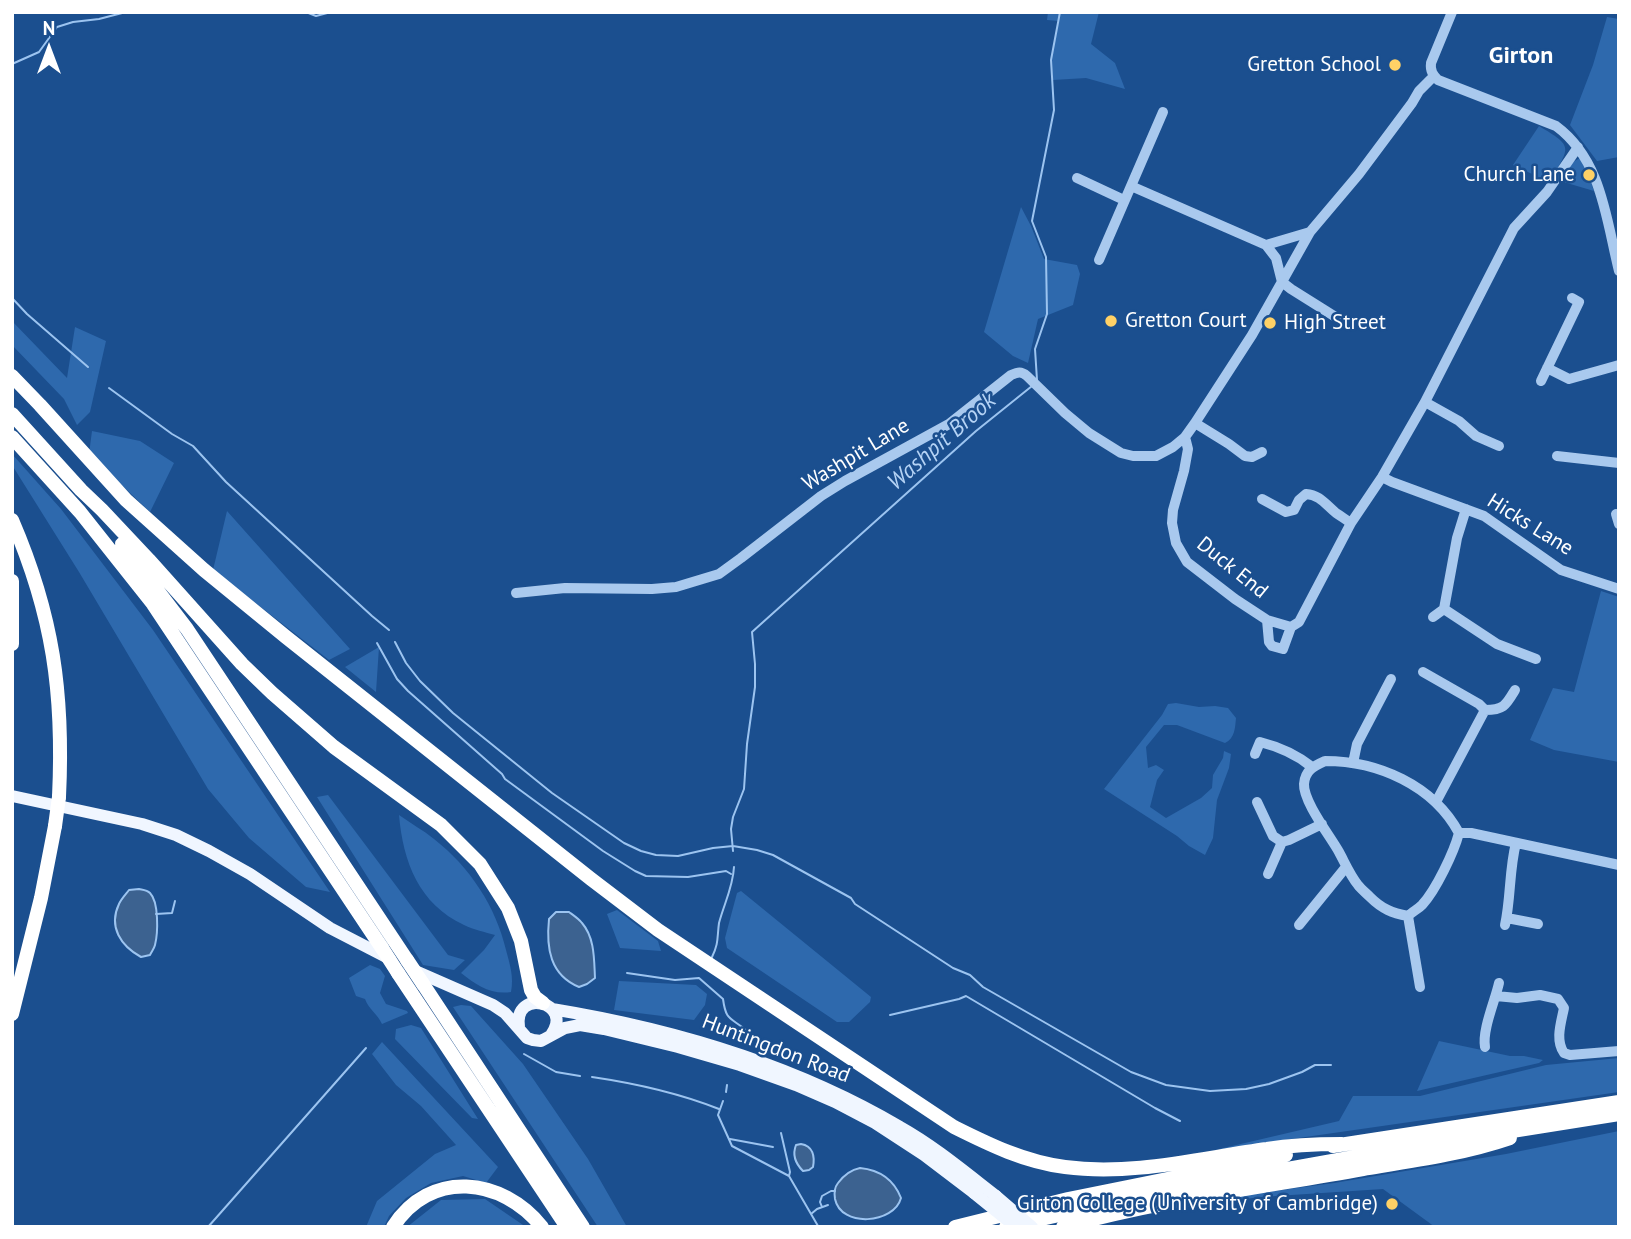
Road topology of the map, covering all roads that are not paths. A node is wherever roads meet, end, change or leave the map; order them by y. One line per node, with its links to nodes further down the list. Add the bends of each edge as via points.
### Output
1 (1452, 12): 2 (street, via 1431,64)
2 (1434, 76): 4 (street, via 1556,126); 8 (street)
3 (1163, 112): 6 (street)
4 (1578, 146): 11 (street, via 1598,182); 19 (street, via 1547,192 1514,228)
5 (1076, 178): 7 (street)
6 (1131, 186): 7 (street); 9 (street)
7 (1124, 200): 10 (street)
8 (1310, 232): 9 (street); 12 (street)
9 (1266, 245): 12 (street, via 1276,258)
10 (1099, 260)
11 (1619, 271)
12 (1283, 282): 14 (street); 21 (street)
13 (1572, 298): 16 (street, via 1580,302)
14 (1342, 321)
15 (1619, 365): 16 (street, via 1569,379)
16 (1547, 368): 18 (street)
17 (12, 376): 78 (highway, via 126,500 286,637 658,930 954,1127 1023,1158 1088,1170 1144,1167 1305,1144)
18 (1541, 381)
19 (1425, 402): 24 (street); 28 (street)
20 (12, 414): 29 (highway)
21 (1195, 423): 23 (street); 25 (street, via 1245,456)
22 (12, 437): 63 (highway, bridge, via 80,512 153,604 382,948)
23 (1185, 437): 36 (street, Washpit Lane, via 1156,456 1121,453 1089,433 1035,383 1017,373 949,424 821,496 719,574 676,587); 39 (street, Duck End, via 1188,449 1173,510 1176,543 1187,562)
24 (1499, 446)
25 (1262, 452)
26 (1557, 456): 27 (street)
27 (1619, 463)
28 (1382, 477): 31 (street, Hicks Lane); 33 (street)
29 (81, 490): 63 (highway, via 187,629); 68 (highway, via 272,693 334,747 441,824 480,864 508,908 521,941 531,990)
30 (1262, 499): 33 (street, via 1286,512 1294,510 1306,494 1314,495)
31 (1466, 509): 35 (street, Hicks Lane, via 1484,516 1561,570); 37 (street)
32 (12, 520): 70 (highway, bridge, via 38,586 54,655 60,726 55,826)
33 (1351, 523): 40 (street, via 1299,622)
34 (12, 581): 41 (highway)
35 (1619, 589)
36 (516, 593)
37 (1444, 609): 38 (street); 42 (street, via 1497,644)
38 (1433, 617)
39 (1267, 620): 40 (street, Duck End); 40 (street, via 1272,646 1283,649)
40 (1291, 627)
41 (12, 644)
42 (1536, 659)
43 (1423, 672): 46 (street)
44 (1391, 679): 48 (street, via 1357,744)
45 (1515, 690): 46 (street, via 1505,706)
46 (1485, 710): 52 (street)
47 (1255, 754): 49 (street, via 1260,742 1299,756)
48 (1353, 763): 49 (street, via 1325,761); 52 (street, via 1409,782)
49 (1312, 766): 53 (street, via 1305,790)
50 (15, 798): 67 (main road, via 176,835 250,874 362,945)
51 (1257, 802): 55 (street, via 1273,836)
52 (1436, 802): 54 (street)
53 (1322, 824): 55 (street); 58 (street)
54 (1459, 833): 56 (street); 60 (street, via 1434,886)
55 (1282, 842): 59 (street)
56 (1516, 843): 57 (street); 61 (street, via 1506,922)
57 (1619, 865)
58 (1346, 867): 60 (street, via 1372,899 1391,912); 62 (street)
59 (1268, 874)
60 (1408, 916): 65 (street)
61 (1538, 924)
62 (1299, 925)
63 (403, 966): 82 (highway); 83 (highway, bridge, via 423,984)
64 (1499, 984): 66 (street)
65 (1420, 987)
66 (1496, 996): 73 (street); 74 (street, via 1558,999 1564,1008 1559,1031 1564,1053)
67 (494, 1005): 69 (main road); 71 (main road)
68 (547, 1006): 69 (main road, via 533,1003); 72 (main road, via 557,1021); 87 (main road, Huntingdon Road, bridge, via 679,1035 816,1083 903,1128 958,1166)
69 (524, 1008): 71 (main road, via 518,1017)
70 (12, 1014)
71 (519, 1027): 72 (main road, via 533,1040)
72 (551, 1035): 86 (main road, Huntingdon Road, bridge, via 580,1025 604,1029 690,1050 796,1085 875,1123)
73 (1485, 1047)
74 (1619, 1051)
75 (1619, 1102): 78 (highway)
76 (1619, 1114): 77 (highway)
77 (1547, 1124): 79 (highway, via 1170,1190); 88 (highway, via 1492,1144 1439,1156 1138,1208)
78 (1342, 1144): 84 (highway, via 1068,1199)
79 (1046, 1217): 85 (highway); 87 (highway)
80 (393, 1227): 81 (highway, via 412,1205 434,1192 470,1186 513,1200)
81 (542, 1227)
82 (567, 1227)
83 (583, 1227)
84 (954, 1227)
85 (1006, 1227)
86 (1016, 1227)
87 (1030, 1227)
88 (1063, 1227)

